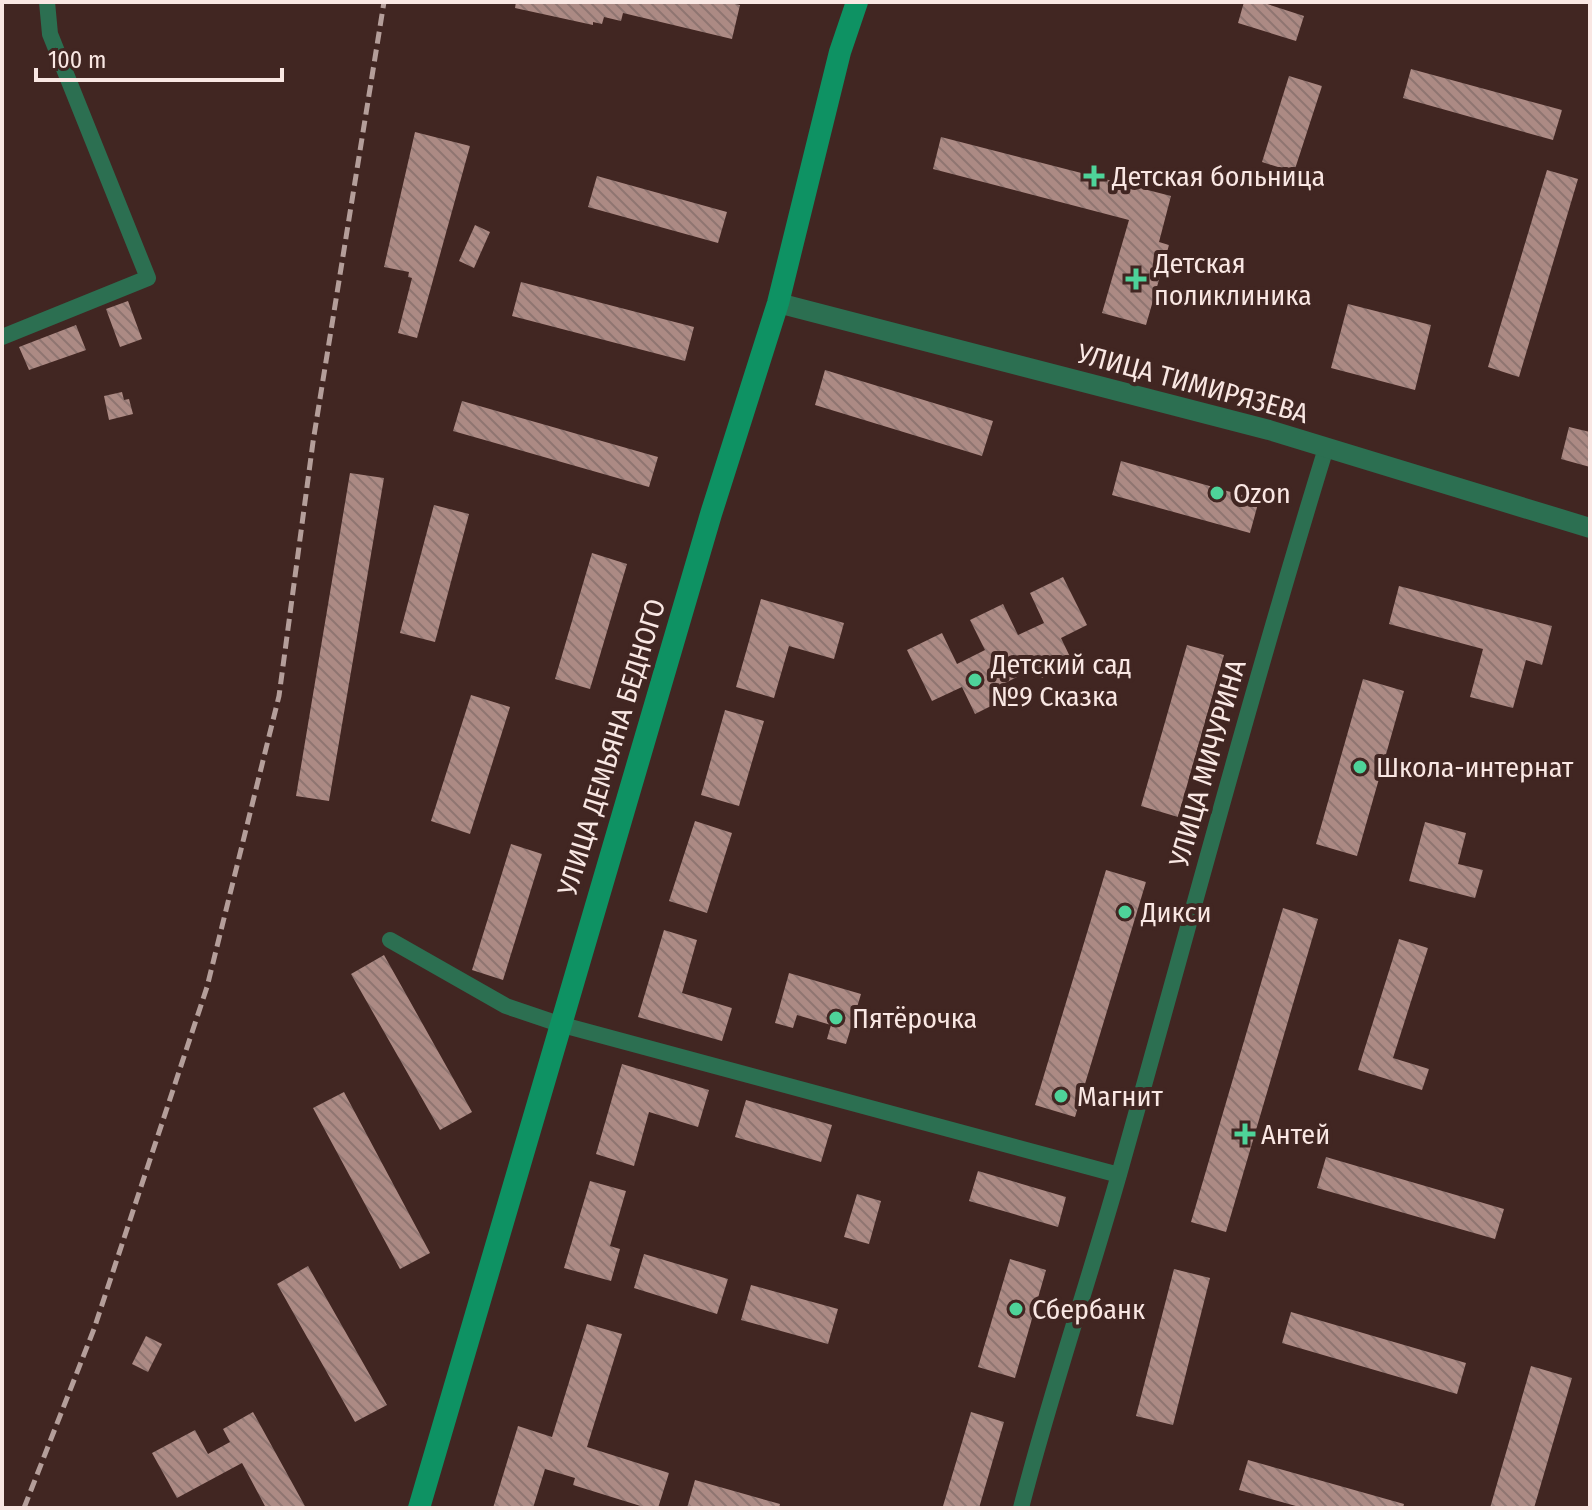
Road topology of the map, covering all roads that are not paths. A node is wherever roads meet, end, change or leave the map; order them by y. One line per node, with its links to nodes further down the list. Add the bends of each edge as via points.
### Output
1 (47, 2): 4 (street, via 50,34 148,278)
2 (857, 2): 3 (main road, УЛИЦА ДЕМЬЯНА БЕДНОГО)
3 (778, 303): 5 (street, УЛИЦА ТИМИРЯЗЕВА); 8 (main road, УЛИЦА ДЕМЬЯНА БЕДНОГО)
4 (2, 337)
5 (1326, 448): 6 (street, УЛИЦА ТИМИРЯЗЕВА); 9 (street, УЛИЦА МИЧУРИНА)
6 (1590, 528)
7 (390, 940): 8 (street, via 506,1006)
8 (559, 1024): 9 (street); 10 (main road, УЛИЦА ДЕМЬЯНА БЕДНОГО)
9 (1119, 1175): 11 (street, УЛИЦА МИЧУРИНА)
10 (419, 1508)
11 (1021, 1508)

